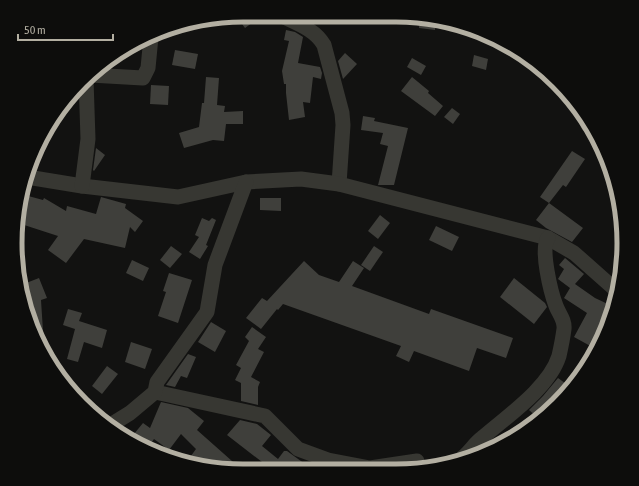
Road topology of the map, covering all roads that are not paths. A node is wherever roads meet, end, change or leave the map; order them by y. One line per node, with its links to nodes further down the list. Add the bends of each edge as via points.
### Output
1 (294, 22): 7 (street, via 310,30 324,45 344,125)
2 (150, 42): 3 (street, via 148,68 143,78)
3 (99, 76)
4 (86, 88): 8 (street, via 88,139)
5 (32, 178): 8 (street)
6 (246, 182): 7 (street, via 301,179); 8 (street, via 178,197); 11 (street, via 215,265 206,312 157,382)
7 (339, 184): 9 (street)
8 (82, 186)
9 (548, 238): 10 (street, via 574,253); 13 (street, via 544,244 544,254 556,306 564,327 557,360 533,393)
10 (613, 287)
11 (155, 392): 12 (street); 15 (street, via 265,416 298,449 328,460)
12 (114, 423)
13 (469, 451)
14 (417, 462): 16 (street)
15 (349, 464)
16 (401, 464)

